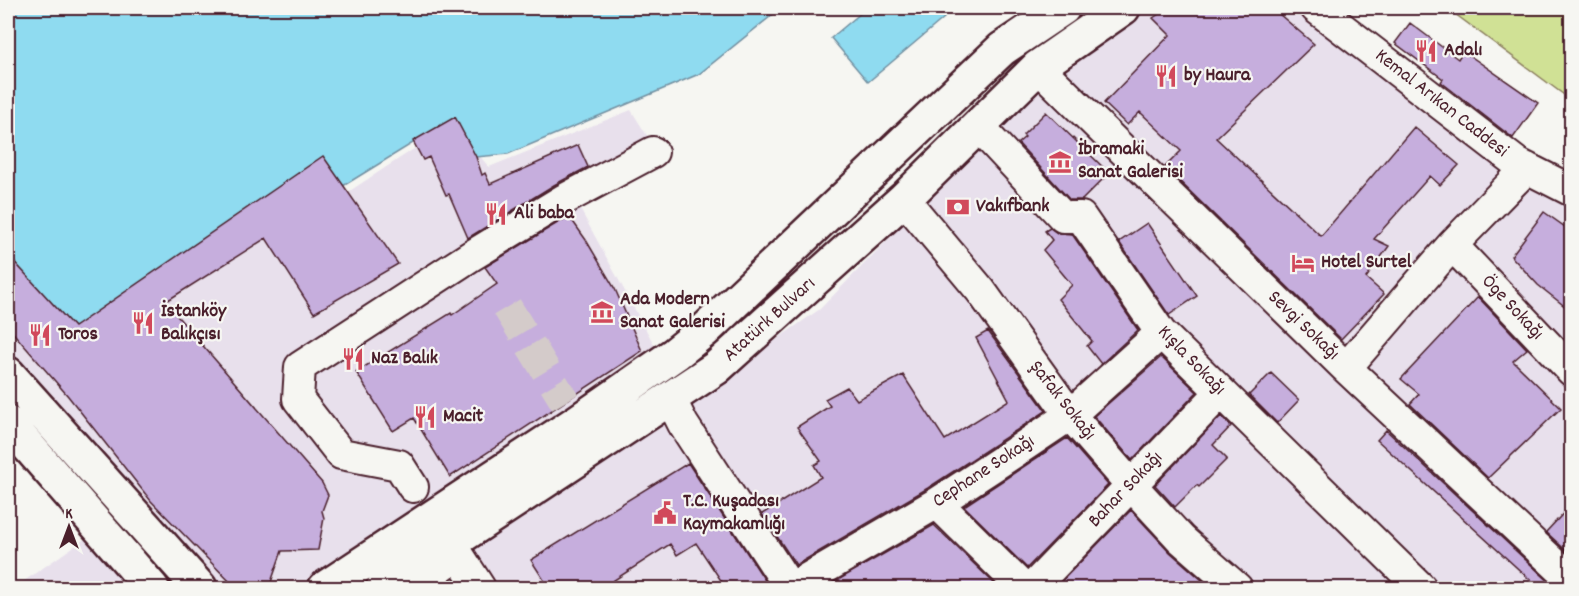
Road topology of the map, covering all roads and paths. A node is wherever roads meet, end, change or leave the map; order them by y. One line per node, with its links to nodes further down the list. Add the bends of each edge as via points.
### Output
1 (1063, 8): 26 (main road, Atatürk Bulvarı, via 1002,49 675,354)
2 (1123, 8): 4 (main road, Atatürk Bulvarı)
3 (1316, 8): 7 (street, Kemal Arıkan Caddesi)
4 (1038, 67): 5 (main road, Atatürk Bulvarı); 12 (street, Sevgi Sokağı)
5 (979, 127): 9 (main road, Atatürk Bulvarı); 11 (street, Kışla Sokağı, via 1063,217 1081,217)
6 (653, 152): 20 (street, via 471,256 300,367 298,399 341,454 399,465)
7 (1527, 168): 8 (street, Kemal Arıkan Caddesi); 10 (street)
8 (1572, 191)
9 (904, 199): 16 (main road, Atatürk Bulvarı, via 716,368); 17 (street, Şafak Sokağı, via 981,291)
10 (1452, 245): 12 (street); 13 (street, Öge Sokağı)
11 (1161, 333): 15 (street, Kışla Sokağı); 17 (street, Cephane Sokağı)
12 (1347, 368): 22 (street, Sevgi Sokağı)
13 (1572, 371)
14 (8, 374): 25 (main road)
15 (1221, 392): 19 (street, Bahar Sokağı); 23 (street, Kışla Sokağı)
16 (670, 398): 27 (main road, Atatürk Bulvarı); 30 (street)
17 (1070, 415): 19 (street, Şafak Sokağı); 21 (street, Cephane Sokağı)
18 (8, 423): 24 (main road)
19 (1131, 485): 32 (street, Bahar Sokağı); 33 (street, Şafak Sokağı, via 1181,538)
20 (413, 487)
21 (937, 503): 30 (street, Cephane Sokağı); 31 (street)
22 (1572, 580)
23 (1412, 585)
24 (152, 588)
25 (201, 588)
26 (325, 588)
27 (383, 588)
28 (415, 588): 29 (street, via 458,554)
29 (480, 588)
30 (790, 588)
31 (1023, 588)
32 (1032, 588)
33 (1237, 588)

